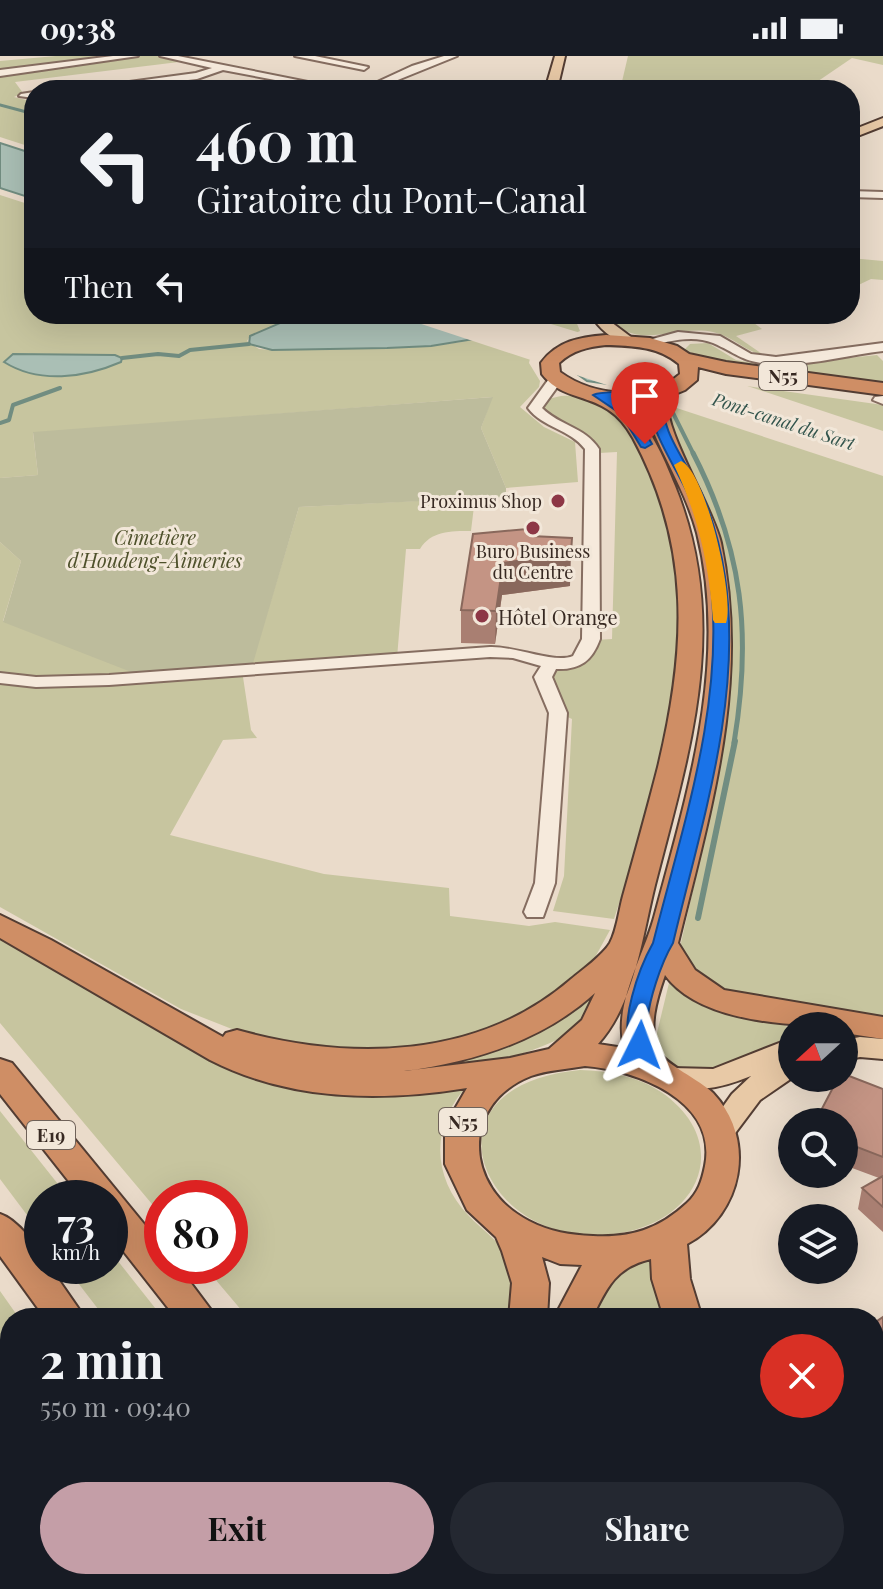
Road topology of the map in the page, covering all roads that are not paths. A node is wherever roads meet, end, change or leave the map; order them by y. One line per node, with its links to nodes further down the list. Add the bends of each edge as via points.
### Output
1 (56, 56): 9 (street)
2 (134, 56): 12 (street)
3 (164, 56): 10 (street)
4 (299, 56): 11 (street)
5 (453, 56): 8 (street)
6 (549, 56): 16 (main road)
7 (560, 56): 17 (main road)
8 (432, 58): 15 (street)
9 (14, 60)
10 (224, 67): 13 (street); 14 (street)
11 (364, 67)
12 (0, 73)
13 (162, 80)
14 (290, 80)
15 (386, 80)
16 (543, 80)
17 (554, 80)
18 (883, 122): 19 (main road)
19 (860, 131)
20 (860, 194): 21 (street)
21 (883, 195)
22 (587, 324): 26 (main road)
23 (604, 324): 25 (main road)
24 (696, 337): 25 (street); 27 (street, via 715,339 739,355 759,360); 28 (street, via 677,344)
25 (636, 341): 26 (highway); 28 (highway)
26 (587, 342): 29 (highway, via 553,357 549,368)
27 (883, 347)
28 (679, 355): 30 (highway, via 691,367); 34 (highway, N55)
29 (556, 379): 31 (highway); 33 (street)
30 (687, 381): 32 (highway); 34 (highway, N55, via 738,379)
31 (594, 394): 32 (highway); 33 (street); 40 (highway, N55, via 626,412 654,461 681,535 692,622 690,671 669,779)
32 (659, 394): 39 (highway, N55, via 660,424 708,534 722,630 703,783)
33 (545, 396): 35 (street, via 535,405 538,413 580,436 592,449 591,639 582,658)
34 (882, 397)
35 (550, 665): 36 (street, via 517,653 490,652 109,680); 37 (street, via 543,677 558,713 555,771 545,883)
36 (0, 678)
37 (535, 912)
38 (0, 925): 41 (highway)
39 (663, 943): 42 (highway, via 680,976 716,1000); 51 (highway, N55, via 653,961 637,1024 640,1045)
40 (624, 946): 41 (highway, via 576,993 524,1027 418,1059 302,1058); 48 (highway, N55, via 599,1023)
41 (160, 1015): 49 (highway, via 248,1065 288,1077 416,1084)
42 (883, 1028)
43 (858, 1036): 44 (main road)
44 (883, 1037)
45 (858, 1047): 46 (main road)
46 (883, 1049)
47 (778, 1054): 51 (main road, via 716,1079)
48 (562, 1055): 49 (highway, N55); 51 (highway, N55, via 608,1056)
49 (520, 1066): 56 (highway, N55, via 477,1097 458,1140 470,1188)
50 (0, 1071): 54 (highway, E19)
51 (662, 1073): 53 (highway, N55, via 709,1112)
52 (778, 1073): 53 (main road, via 739,1100)
53 (720, 1132): 58 (highway, N55, via 725,1167 714,1200)
54 (88, 1180)
55 (0, 1228): 60 (highway)
56 (511, 1229): 59 (highway, N55, via 562,1249); 62 (highway, N55, via 532,1274)
57 (128, 1230): 61 (highway)
58 (668, 1239): 59 (highway, N55); 64 (highway)
59 (618, 1252): 63 (highway, via 592,1279)
60 (59, 1308)
61 (190, 1308)
62 (531, 1308)
63 (578, 1308)
64 (680, 1308)

